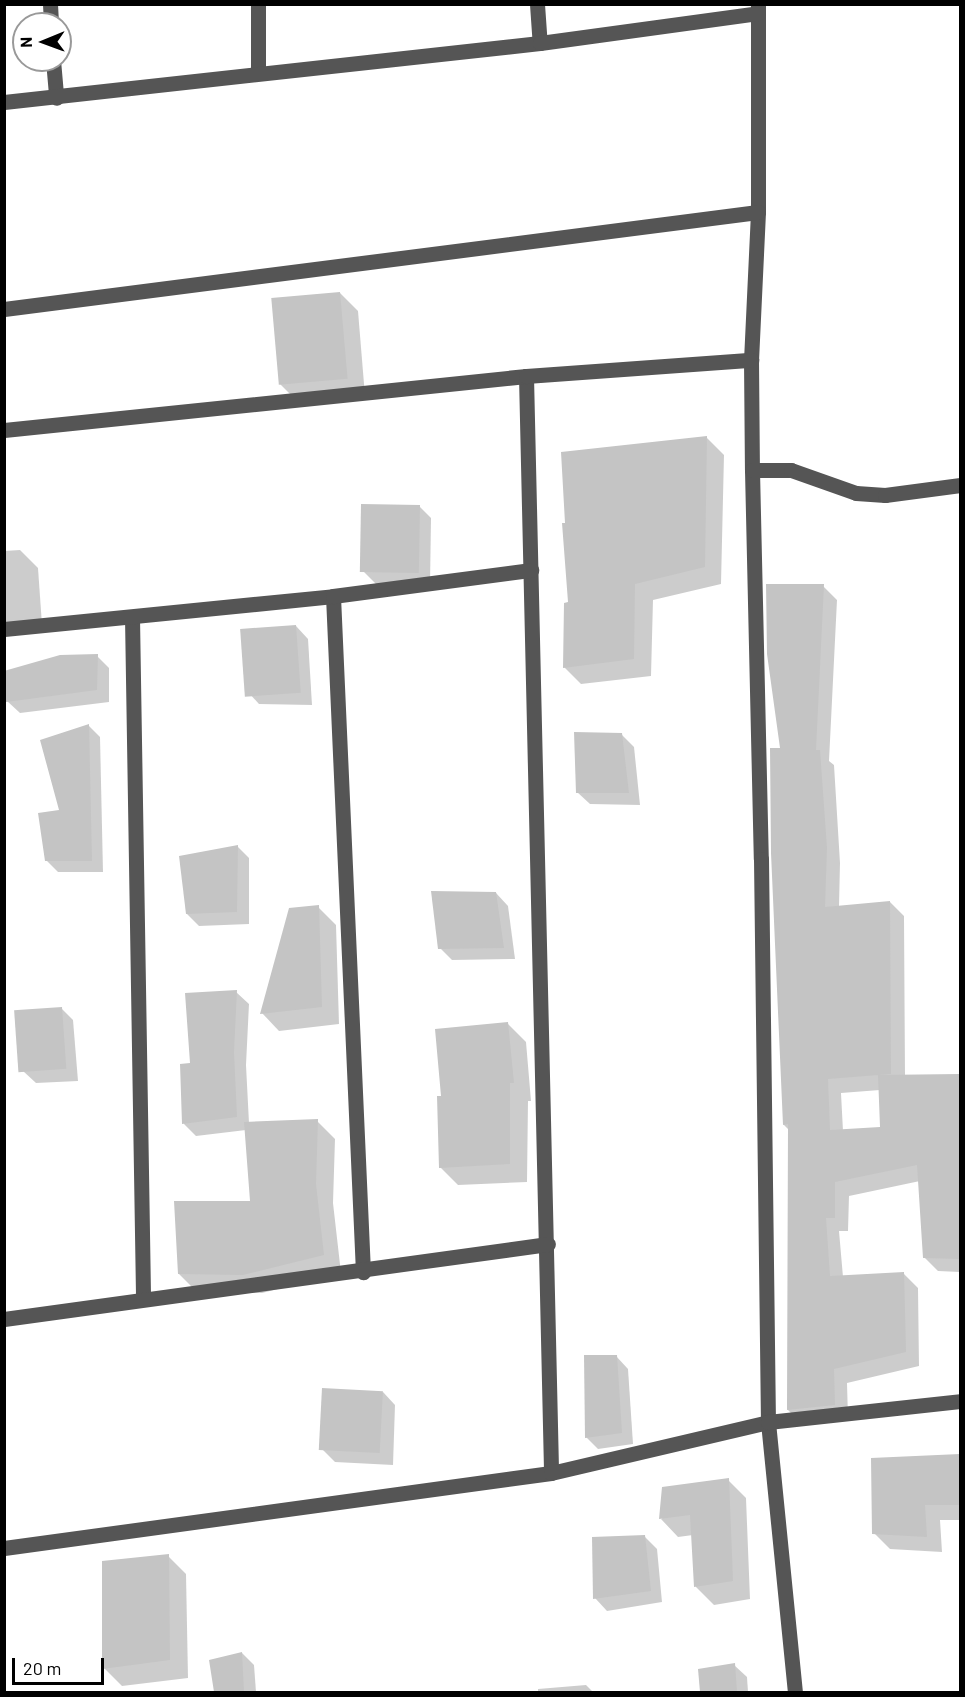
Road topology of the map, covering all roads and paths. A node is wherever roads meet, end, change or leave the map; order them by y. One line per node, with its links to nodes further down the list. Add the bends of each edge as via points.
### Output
1 (258, 4): 6 (street)
2 (537, 4): 4 (street)
3 (758, 9): 4 (street); 9 (street)
4 (540, 43): 6 (street)
5 (54, 72): 7 (street)
6 (258, 73): 7 (street)
7 (56, 98): 8 (street)
8 (4, 102)
9 (758, 212): 10 (street); 11 (street)
10 (4, 309)
11 (751, 360): 12 (street); 14 (street)
12 (526, 376): 13 (street); 16 (street)
13 (4, 430)
14 (752, 470): 15 (street, via 790,470 833,487 885,495); 25 (street)
15 (960, 485)
16 (531, 570): 17 (street); 20 (street)
17 (333, 596): 18 (street); 21 (street)
18 (132, 617): 19 (street); 22 (street)
19 (4, 629)
20 (548, 1245): 21 (street); 26 (street)
21 (363, 1272): 22 (street)
22 (143, 1298): 23 (street)
23 (4, 1319)
24 (960, 1401): 25 (street)
25 (768, 1422): 26 (street); 28 (street)
26 (551, 1473): 27 (street)
27 (4, 1548)
28 (795, 1692)

